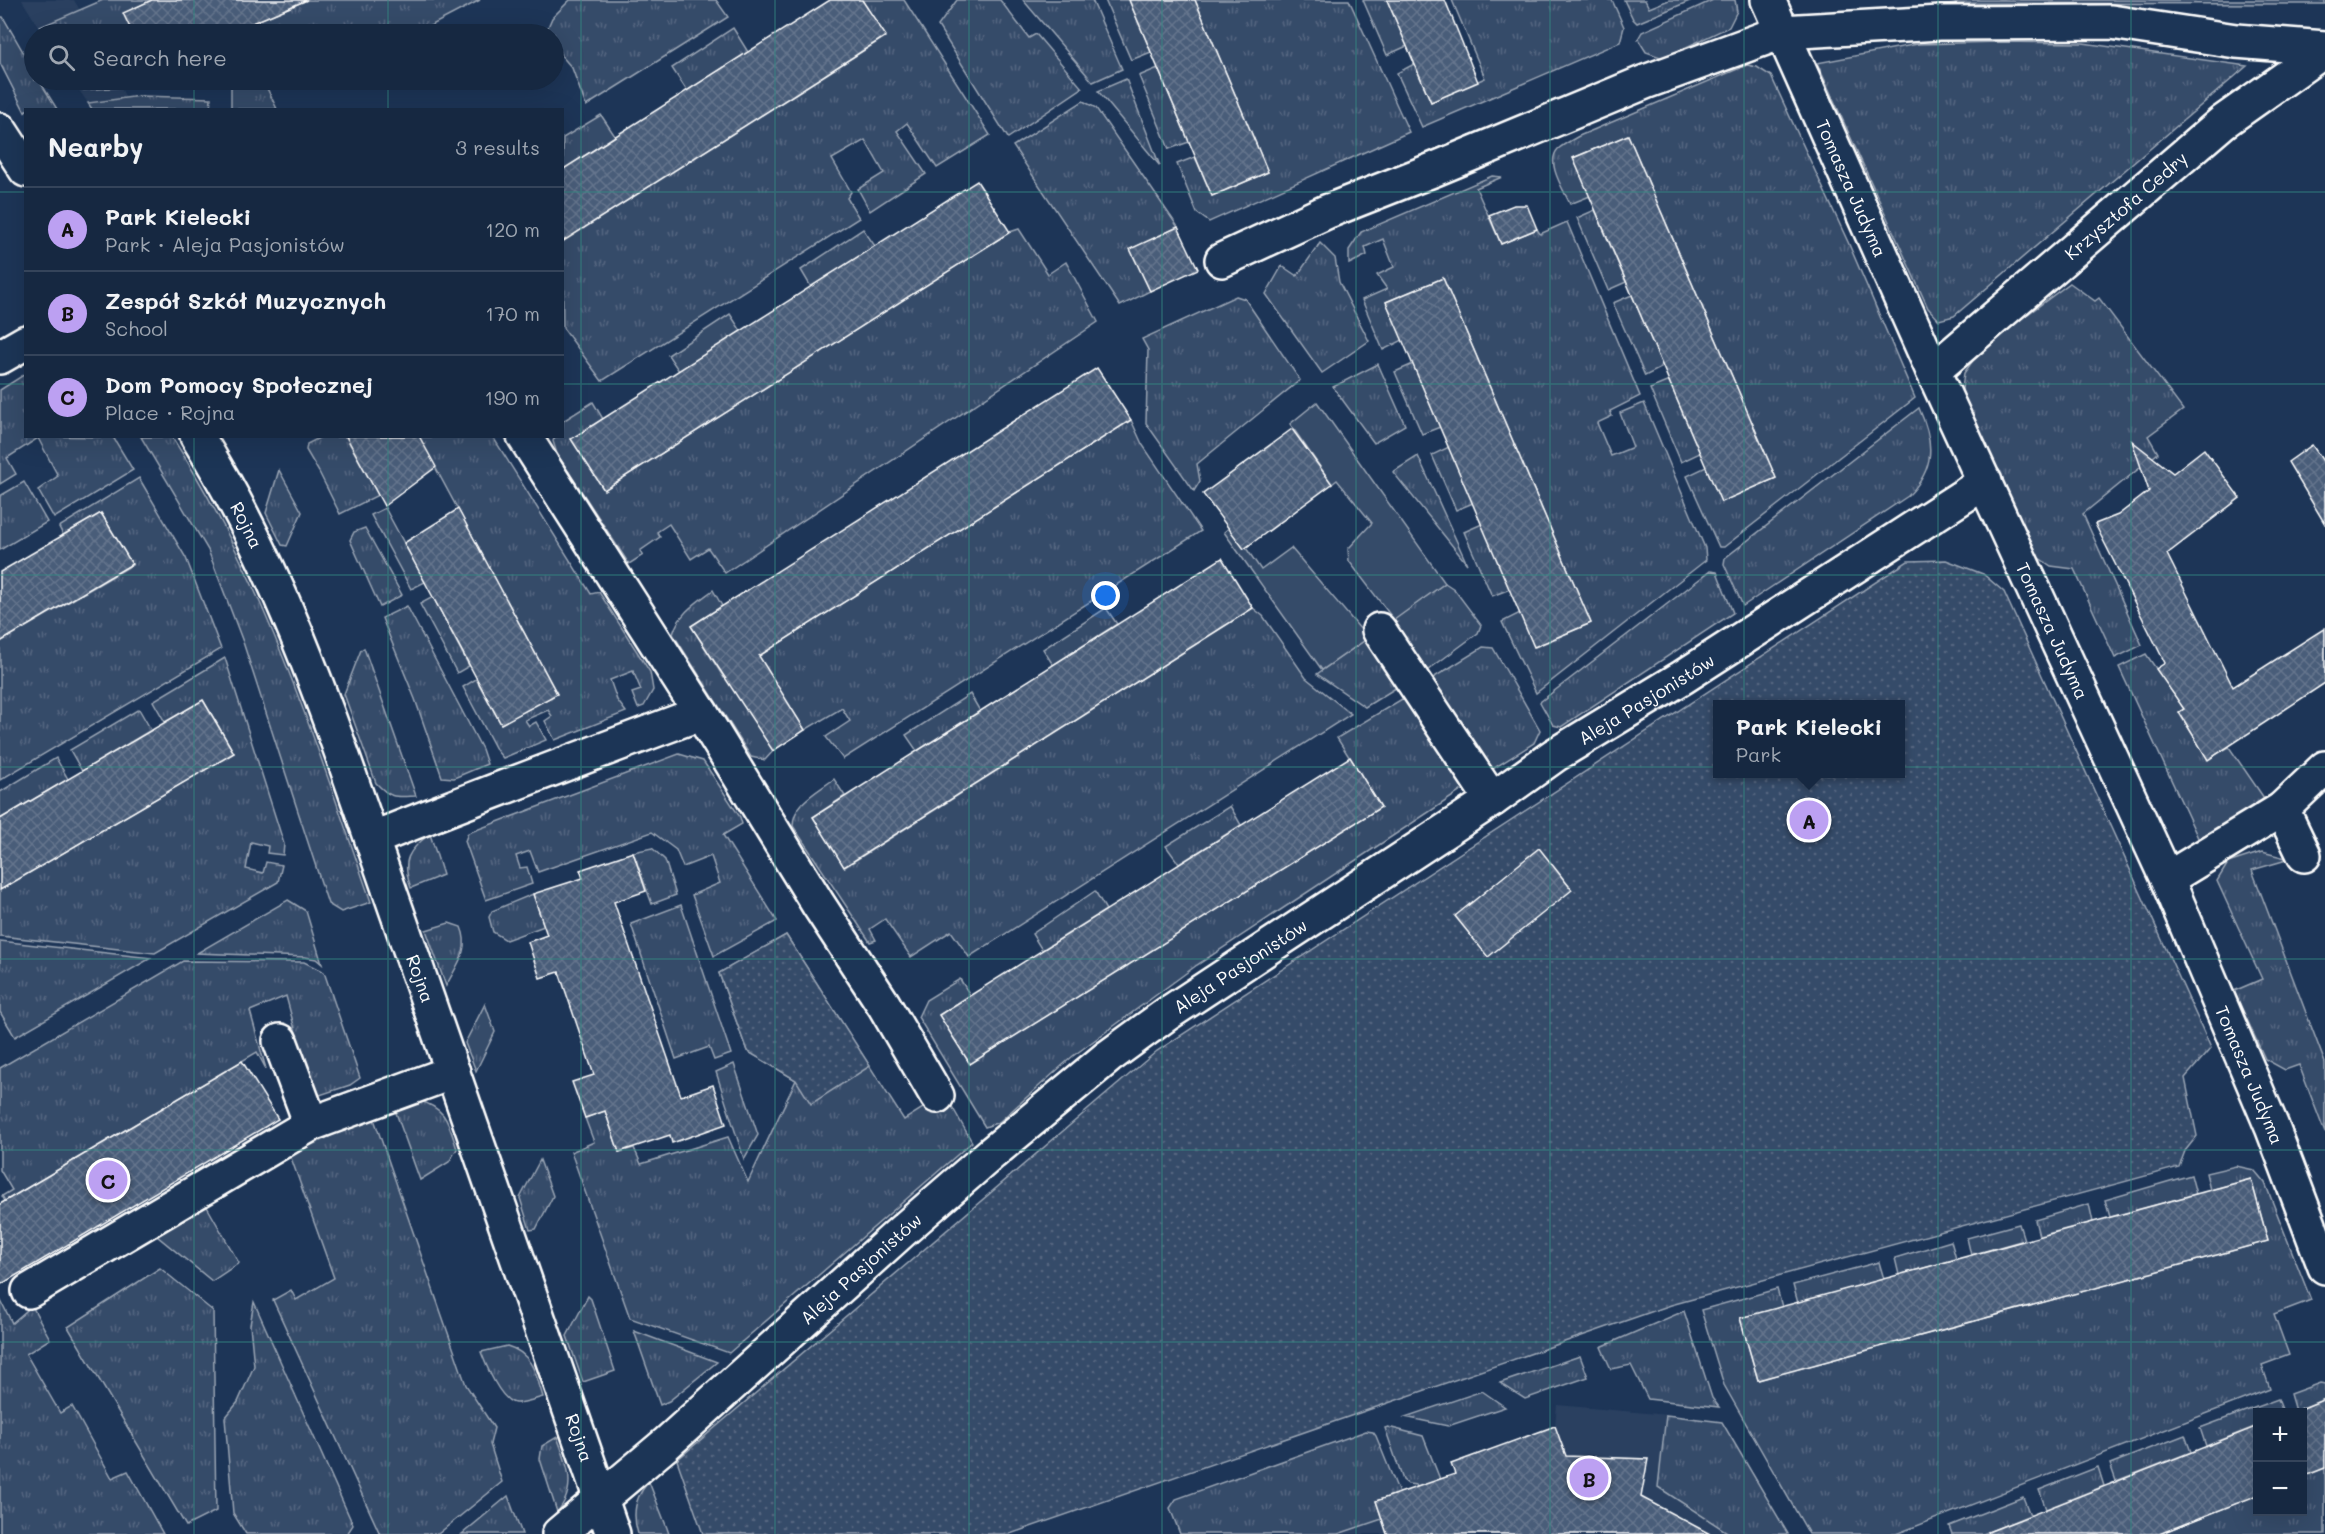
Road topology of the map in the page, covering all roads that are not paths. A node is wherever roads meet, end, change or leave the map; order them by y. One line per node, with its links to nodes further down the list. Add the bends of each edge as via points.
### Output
1 (1768, 0): 2 (street, Tomasza Judyma)
2 (1782, 32): 3 (street, via 1940,23 2111,22); 6 (street, via 1645,82 1326,212); 9 (street, Tomasza Judyma)
3 (2325, 49): 9 (street, Krzysztofa Cedry, via 2223,122)
4 (0, 130): 5 (street)
5 (24, 167)
6 (1222, 260)
7 (24, 343): 8 (street)
8 (0, 357)
9 (1933, 371): 12 (street, Tomasza Judyma)
10 (198, 438): 18 (street, Rojna, via 235,499 300,638)
11 (525, 438): 14 (street)
12 (1985, 482): 16 (street, Aleja Pasjonistów, via 1555,755); 20 (street, Tomasza Judyma)
13 (1379, 630): 16 (street)
14 (701, 713): 18 (street); 23 (street)
15 (2325, 768): 17 (street)
16 (1492, 800): 27 (street, Aleja Pasjonistów, via 1204,989 1108,1057 901,1232)
17 (2282, 809): 19 (street); 20 (street)
18 (372, 839): 22 (street, Rojna)
19 (2304, 855)
20 (2167, 879): 25 (street, Tomasza Judyma, via 2272,1128)
21 (280, 1041): 24 (street)
22 (453, 1072): 24 (street); 27 (street, Rojna)
23 (937, 1096)
24 (311, 1124): 26 (street)
25 (2325, 1267)
26 (29, 1291)
27 (601, 1499): 28 (street, Aleja Pasjonistów); 29 (street, Rojna)
28 (560, 1534)
29 (613, 1534)

